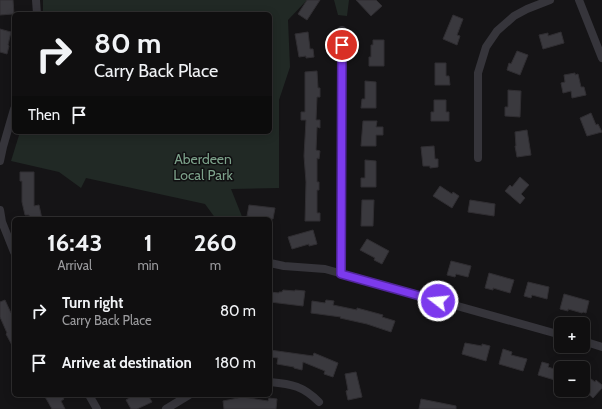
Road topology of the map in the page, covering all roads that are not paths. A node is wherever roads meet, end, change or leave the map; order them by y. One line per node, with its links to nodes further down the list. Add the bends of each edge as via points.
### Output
1 (36, 0): 4 (street)
2 (550, 0): 8 (street, via 514,16 497,31 486,47 478,73)
3 (579, 0): 6 (street)
4 (37, 12)
5 (342, 30): 13 (street)
6 (602, 58)
7 (12, 115): 9 (street)
8 (478, 158)
9 (0, 162)
10 (0, 210): 11 (street)
11 (12, 247)
12 (272, 263): 13 (street, via 325,269)
13 (341, 274): 14 (street)
14 (554, 333)
15 (590, 344): 16 (street)
16 (602, 347)
17 (272, 382): 20 (street, via 300,387)
18 (90, 397): 21 (street)
19 (186, 397): 22 (street)
20 (319, 402)
21 (97, 409)
22 (166, 409)

